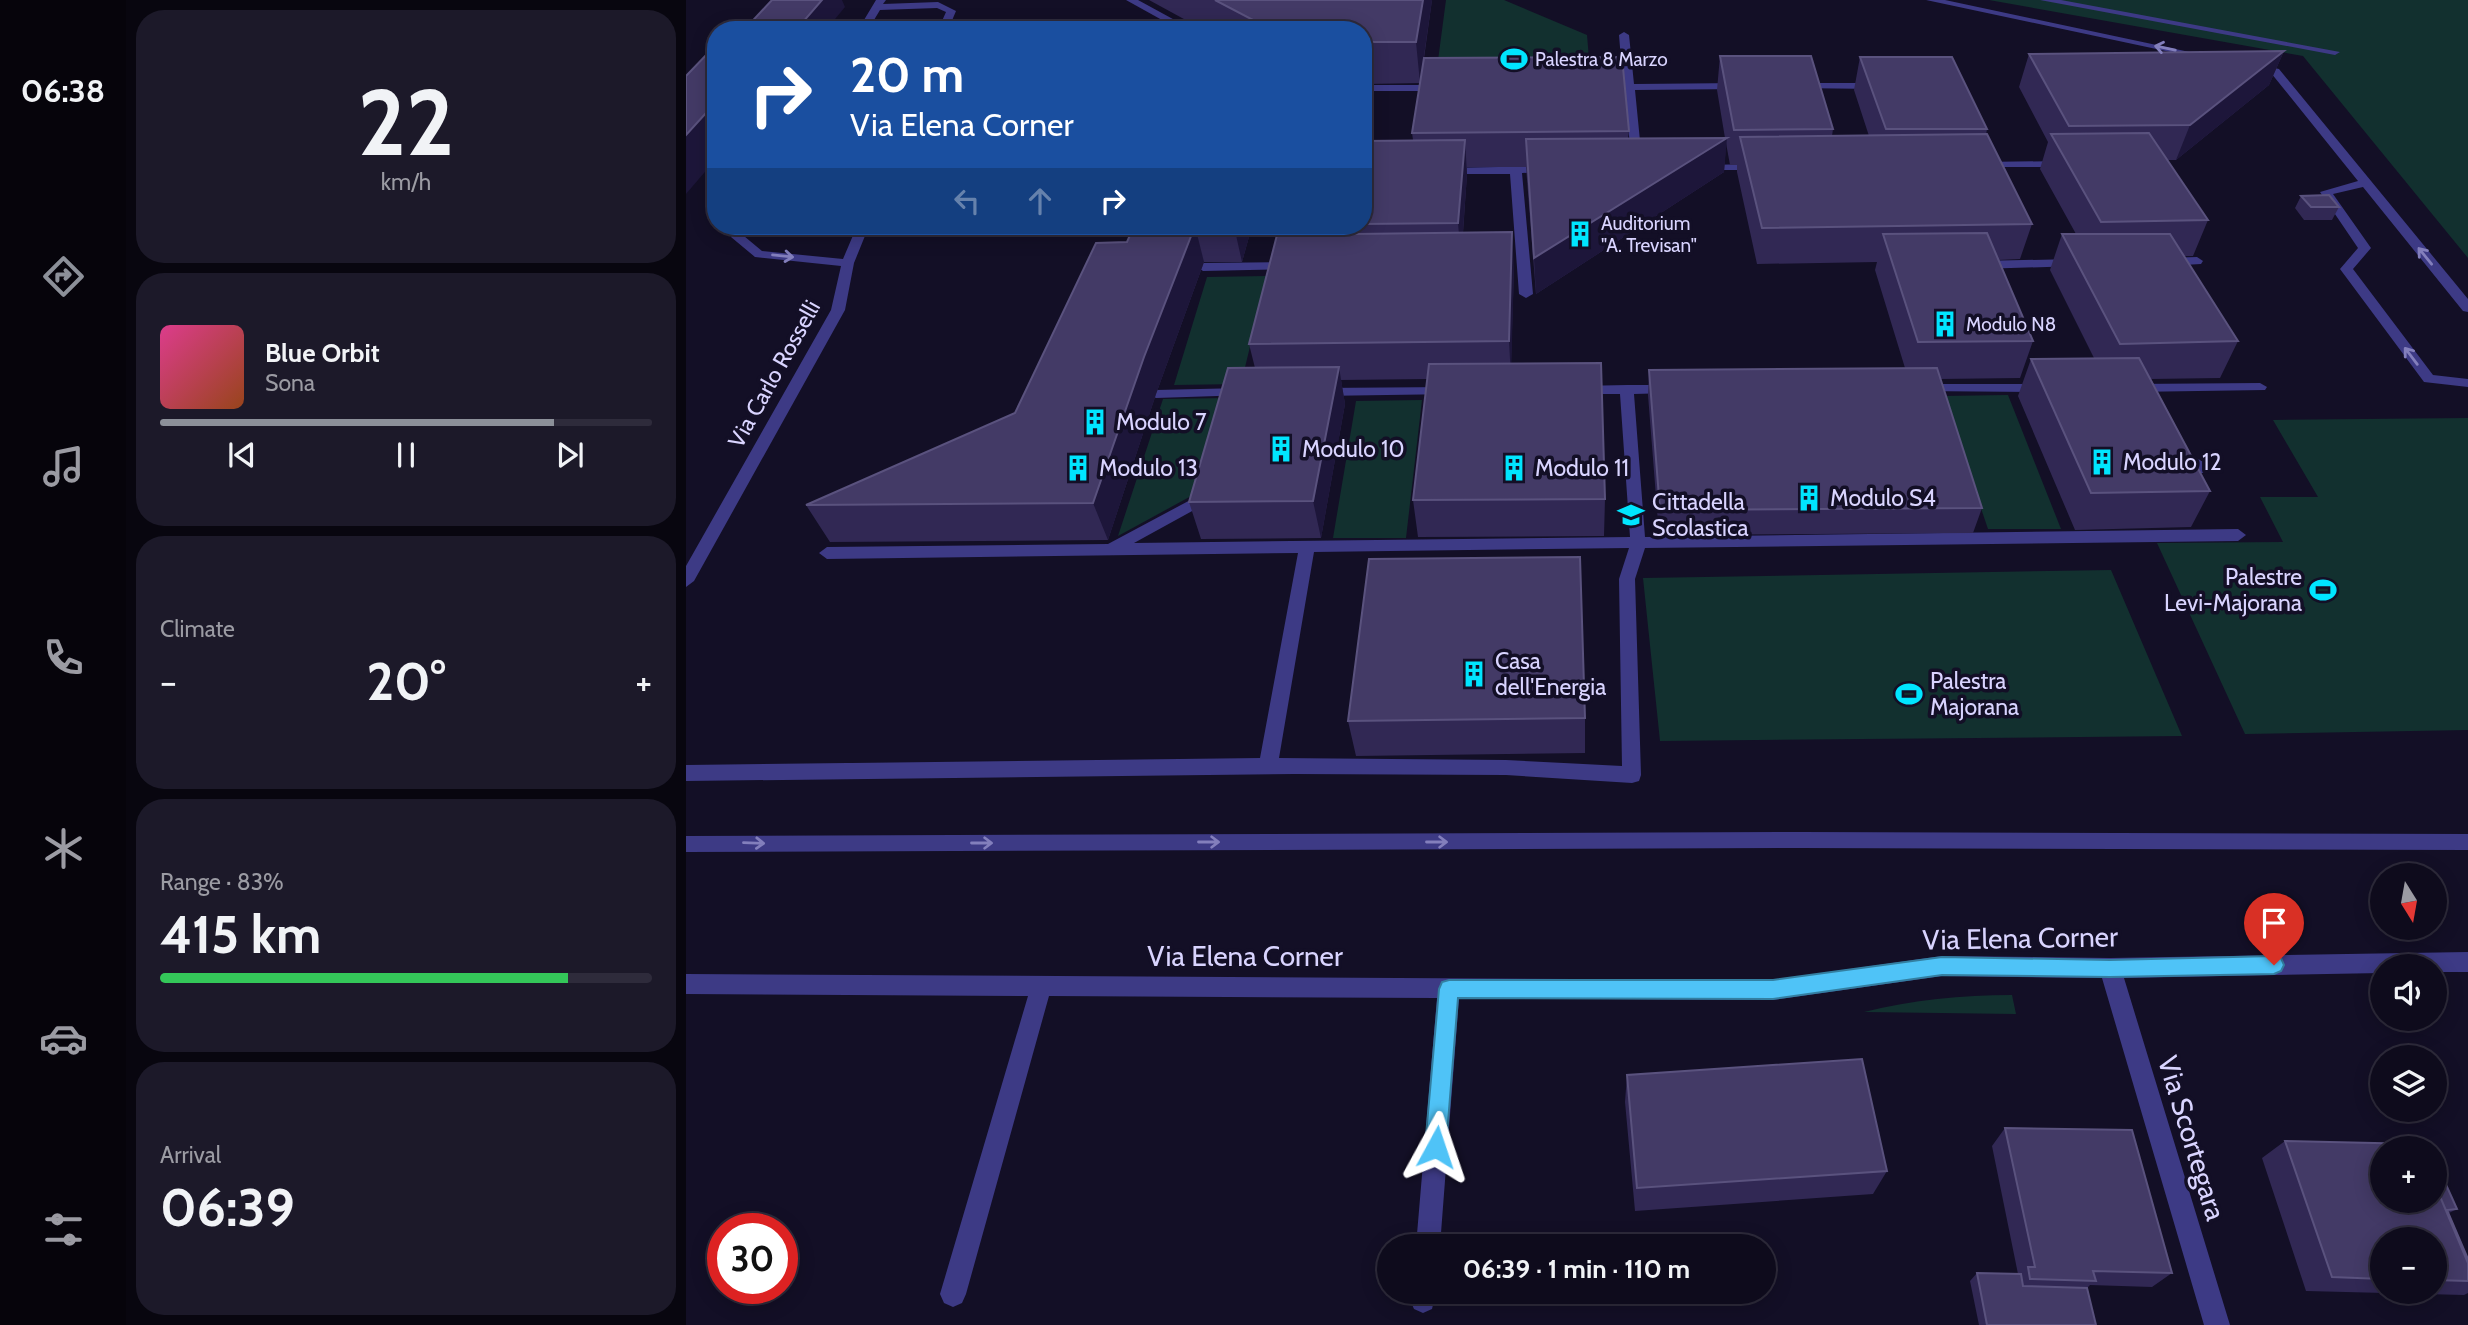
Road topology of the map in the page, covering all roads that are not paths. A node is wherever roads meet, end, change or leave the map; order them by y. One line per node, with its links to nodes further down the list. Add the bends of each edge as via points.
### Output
1 (1131, 0): 7 (street)
2 (1931, 0): 10 (street, one-way to 2)
3 (2045, 0): 9 (street)
4 (879, 4): 5 (street); 6 (street, via 938,5 951,11)
5 (869, 21)
6 (947, 21)
7 (1171, 21)
8 (1624, 35): 16 (street)
9 (2335, 52)
10 (2216, 59)
11 (2240, 64): 29 (street, via 2275,71)
12 (1753, 86): 16 (street)
13 (1780, 86): 14 (street)
14 (1890, 86)
15 (1587, 87): 16 (street)
16 (1629, 87): 25 (street)
17 (1372, 88): 18 (street)
18 (1461, 88)
19 (2083, 164): 20 (street)
20 (1971, 165)
21 (1776, 167): 22 (street)
22 (1693, 168)
23 (1570, 169): 27 (street)
24 (1624, 169): 25 (street)
25 (1637, 169): 26 (street)
26 (1651, 169)
27 (1516, 170): 28 (street); 41 (street, via 1516,264)
28 (1433, 171)
29 (2365, 183): 42 (street, one-way to 29); 43 (street, one-way to 29, via 2429,379 2346,270 2365,248 2326,192)
30 (738, 235): 36 (street, one-way to 36, via 759,254)
31 (859, 235): 36 (street, Via Carlo Rosselli)
32 (1292, 235): 33 (street, via 1319,249)
33 (1321, 235)
34 (2197, 261): 35 (street)
35 (2156, 262)
36 (848, 263): 63 (street, Via Carlo Rosselli, via 838,310)
37 (2089, 263): 38 (street)
38 (1968, 265)
39 (1300, 266): 40 (street)
40 (1203, 267)
41 (1526, 294)
42 (2468, 308)
43 (2468, 383)
44 (2260, 387): 47 (street)
45 (1911, 388): 46 (street)
46 (2062, 388)
47 (2115, 388)
48 (1627, 389): 49 (street); 50 (street); 59 (street)
49 (1681, 389)
50 (1563, 390)
51 (1470, 391): 52 (street)
52 (1307, 392)
53 (1156, 394): 54 (street)
54 (1242, 397)
55 (2163, 446): 56 (street)
56 (2204, 469)
57 (1217, 480): 61 (street, via 1214,492)
58 (2238, 535): 59 (street)
59 (1638, 544): 60 (street); 64 (street, via 1627,579 1632,775 1553,767)
60 (1307, 549): 61 (street); 64 (street)
61 (1108, 551): 62 (street)
62 (827, 553)
63 (686, 581)
64 (1268, 766): 65 (street)
65 (686, 773)
66 (2468, 842): 67 (street, one-way to 66)
67 (686, 844)
68 (2468, 962): 69 (street, Via Elena Corner)
69 (2110, 968): 72 (street, Via Elena Corner, via 1942,966 1773,990); 75 (street, Via Scortegara)
70 (686, 984): 71 (street, Via Elena Corner)
71 (1041, 987): 72 (street, Via Elena Corner); 74 (street)
72 (1449, 989): 73 (street)
73 (1429, 1234)
74 (953, 1294)
75 (2217, 1325)

